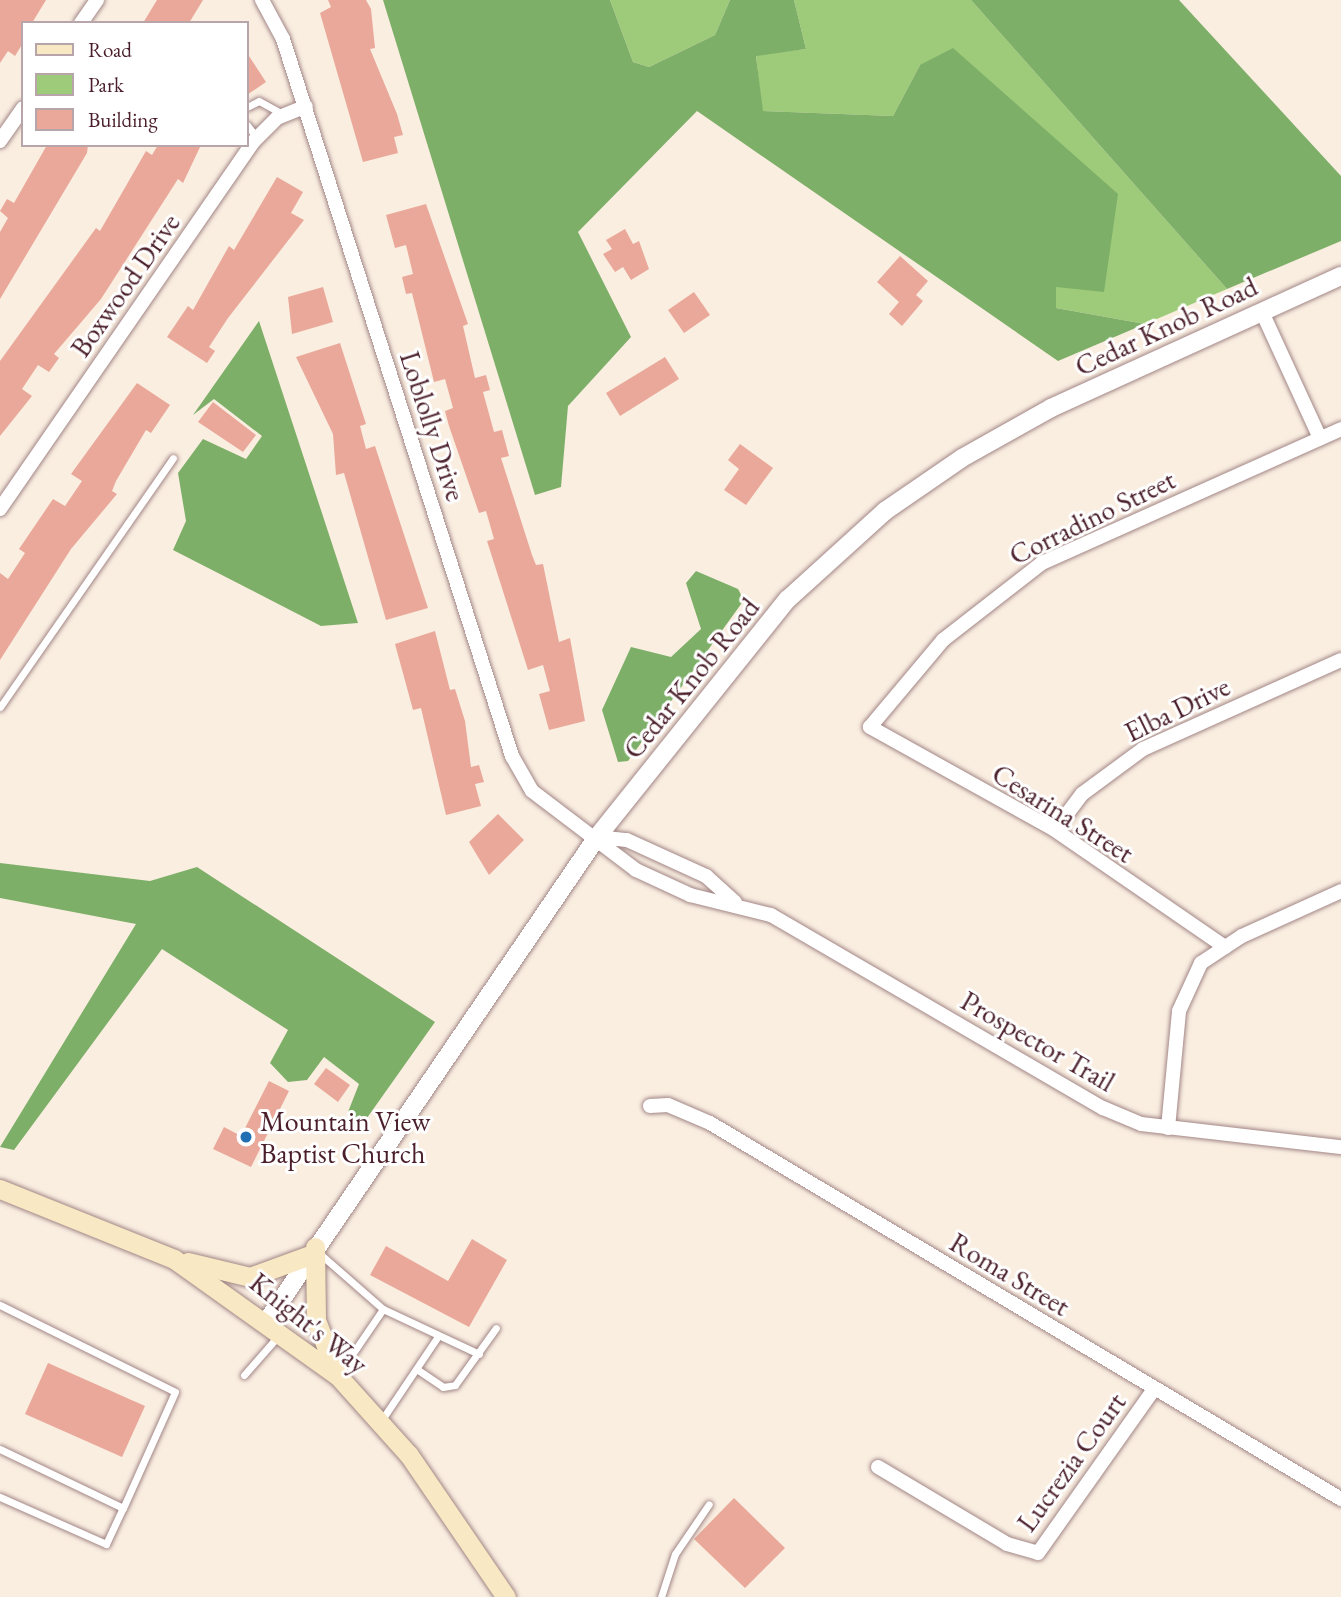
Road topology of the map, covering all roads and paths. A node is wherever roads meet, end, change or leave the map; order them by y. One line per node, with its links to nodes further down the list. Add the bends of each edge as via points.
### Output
1 (97, 0): 3 (street)
2 (262, 0): 5 (street, Loblolly Drive, via 282,33)
3 (82, 21)
4 (248, 106): 7 (lane, via 259,101)
5 (306, 106): 7 (street, Boxwood Drive); 21 (street, Loblolly Drive, via 512,756 532,792)
6 (21, 111): 10 (street)
7 (285, 115): 9 (street, Boxwood Drive)
8 (248, 126): 9 (lane)
9 (257, 138): 16 (street, Boxwood Drive)
10 (0, 141)
11 (1341, 276): 12 (street, Cedar Knob Road)
12 (1262, 312): 14 (street); 21 (street, Cedar Knob Road, via 1051,408 885,511 788,599)
13 (1341, 429): 14 (street, Corradino Street)
14 (1320, 438): 19 (street, Corradino Street, via 1042,563 943,640)
15 (173, 458): 18 (lane)
16 (0, 509)
17 (1341, 660): 20 (street, Elba Drive, via 1143,749 1082,794)
18 (0, 707)
19 (870, 727): 20 (street, Cesarina Street)
20 (1055, 830): 24 (street, Cesarina Street)
21 (597, 837): 23 (street, Prospector Trail, via 627,840 706,876); 23 (street, Prospector Trail, via 654,880 707,901); 29 (street, Cedar Knob Road)
22 (1341, 891): 24 (street)
23 (735, 902): 26 (street, Prospector Trail, via 771,915 1103,1108)
24 (1225, 947): 26 (street, via 1201,963 1180,1011)
25 (650, 1106): 40 (street, Roma Street, via 668,1105 710,1123)
26 (1168, 1128): 27 (street, Prospector Trail)
27 (1341, 1147)
28 (0, 1189): 30 (main road, Knight's Way)
29 (313, 1251): 30 (main road, via 250,1277); 32 (lane); 33 (street, Cedar Knob Road); 39 (main road, via 316,1320)
30 (174, 1259): 33 (main road, Knight's Way)
31 (0, 1305): 47 (lane, via 175,1392)
32 (383, 1309): 35 (lane); 39 (lane)
33 (275, 1326): 38 (lane); 39 (main road, Knight's Way)
34 (496, 1328): 36 (lane)
35 (436, 1339): 36 (lane); 37 (lane)
36 (479, 1354): 37 (lane, via 455,1385 443,1387)
37 (418, 1370): 41 (lane)
38 (244, 1375)
39 (338, 1376): 41 (main road, Knight's Way)
40 (1154, 1389): 43 (street, Lucrezia Court, via 1038,1553 1007,1544); 45 (street, Roma Street)
41 (381, 1422): 48 (main road, Knight's Way)
42 (0, 1449): 47 (lane)
43 (877, 1466)
44 (0, 1497): 47 (lane, via 106,1544)
45 (1341, 1499)
46 (709, 1504): 49 (lane, via 675,1554)
47 (123, 1508)
48 (506, 1597)
49 (661, 1597)

